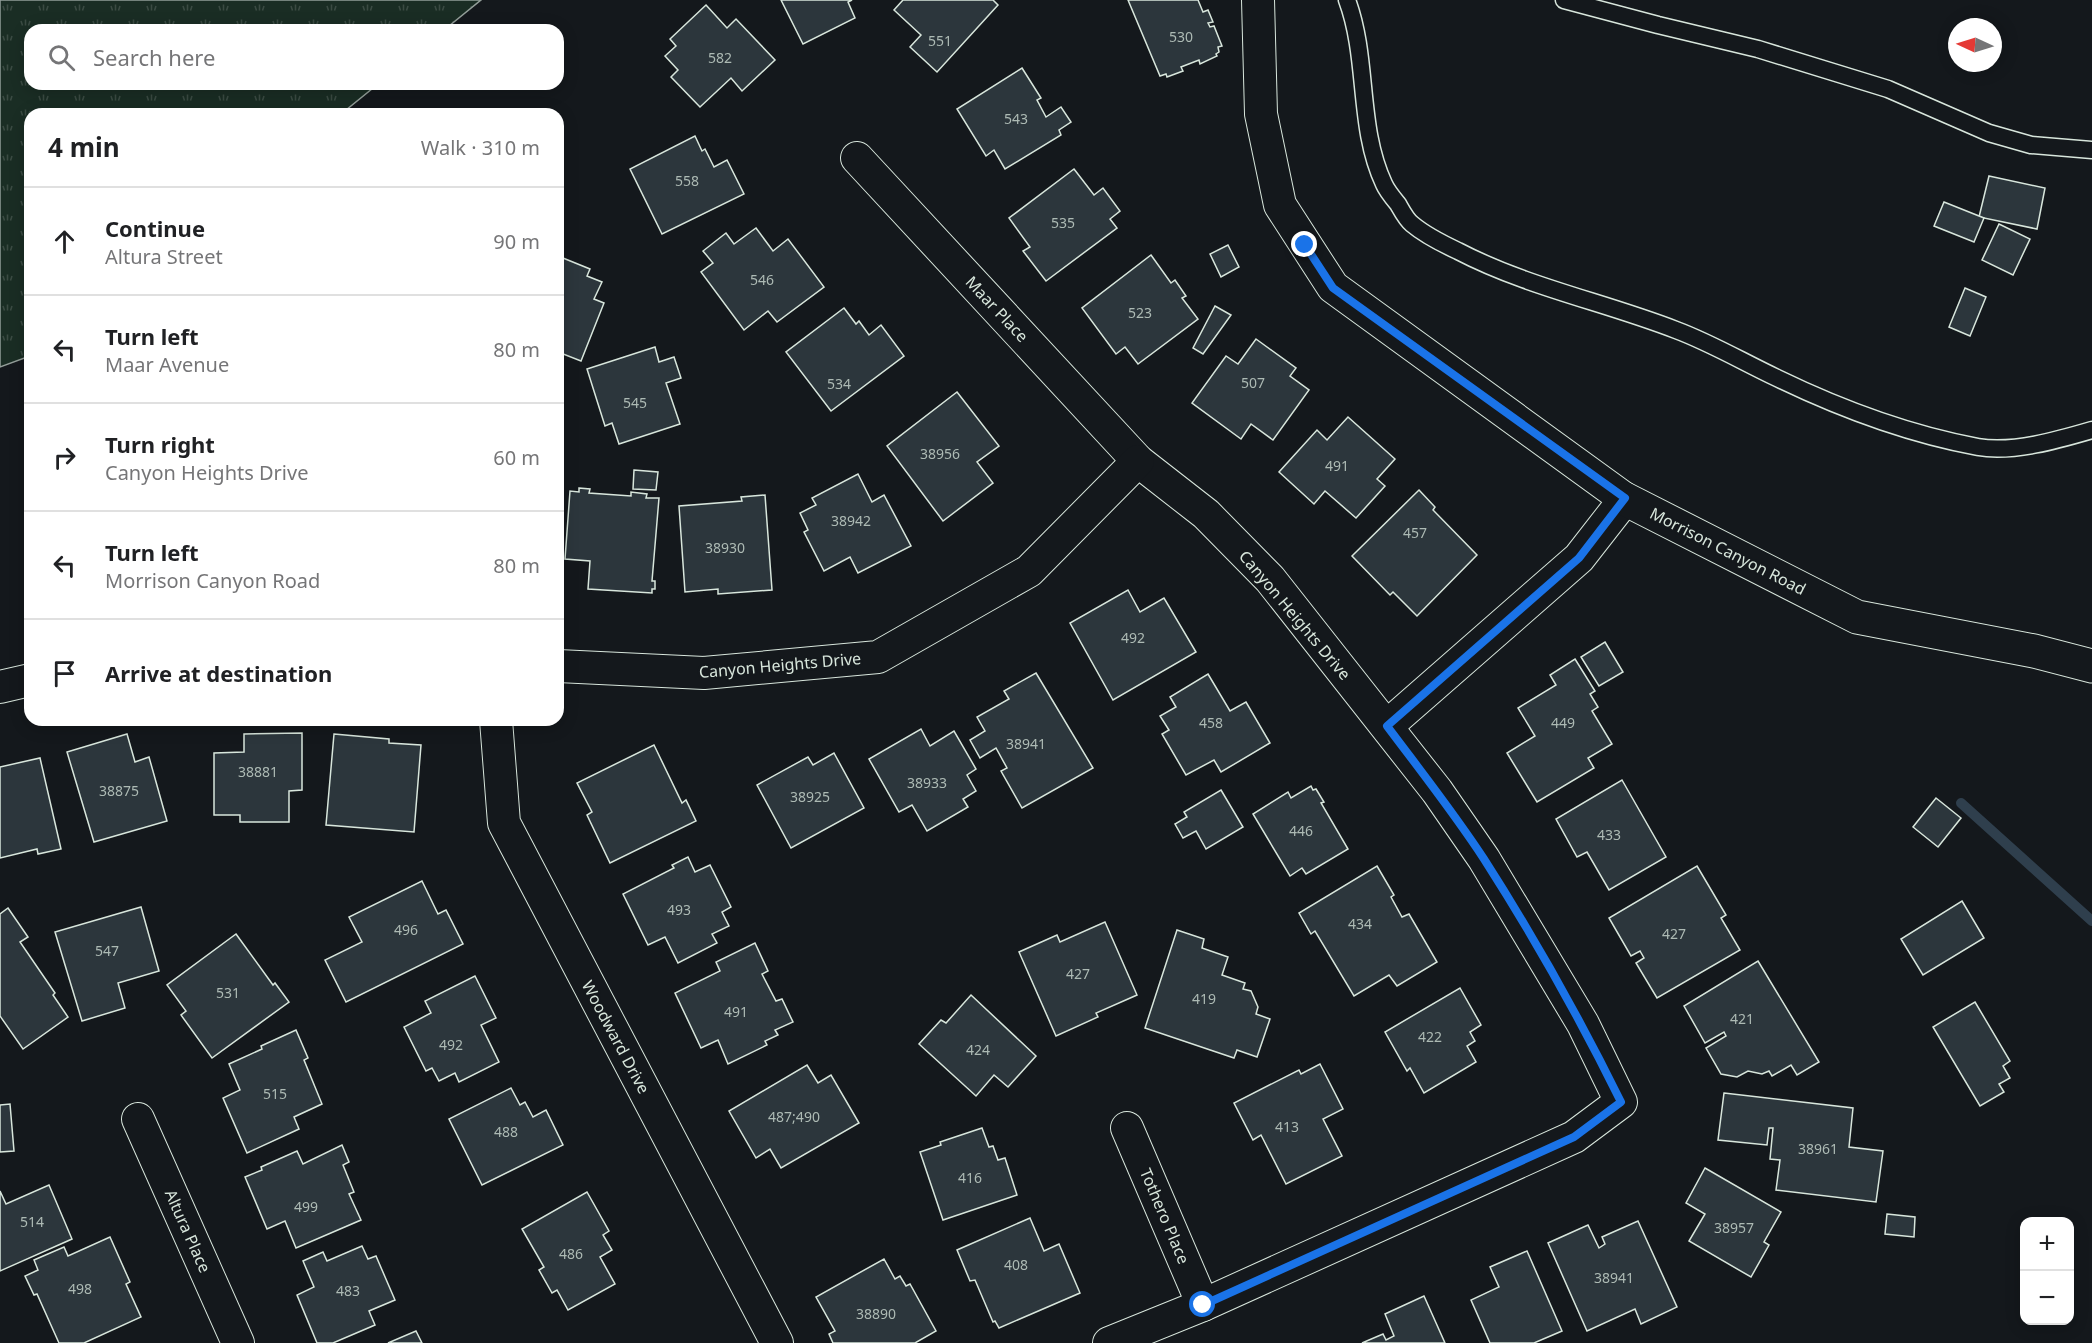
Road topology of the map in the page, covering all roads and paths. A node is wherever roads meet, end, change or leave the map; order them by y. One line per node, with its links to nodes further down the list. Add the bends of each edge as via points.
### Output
1 (1258, 0): 8 (street, Morrison Canyon Road, via 1261,114 1280,205 1333,288)
2 (1347, 0): 6 (lane, via 1361,62 1372,150 1385,186 1411,223 1446,245 1508,274 1677,330 1776,378 1890,425 1981,447 2006,448 2057,441)
3 (1564, 0): 4 (lane, via 1758,49 1888,89 1989,133 2031,145)
4 (2092, 150)
5 (857, 158): 7 (street, Maar Place)
6 (2092, 430)
7 (1138, 461): 9 (street, Canyon Heights Drive, via 1029,571 878,657 704,673); 14 (street, Canyon Heights Drive, via 1206,514 1270,579)
8 (1625, 498): 10 (street, Morrison Canyon Road, via 1857,617); 14 (street, via 1579,558)
9 (564, 666)
10 (2092, 666)
11 (24, 681): 12 (street)
12 (0, 687)
13 (496, 726): 19 (street, Woodward Drive, via 504,823)
14 (1387, 726): 17 (street, Canyon Heights Drive, via 1484,859 1583,1024 1621,1102 1574,1137)
15 (138, 1119): 18 (street, Altura Place)
16 (1127, 1128): 17 (street, Tothero Place)
17 (1203, 1305): 20 (street)
18 (238, 1343)
19 (777, 1343)
20 (1109, 1343)

